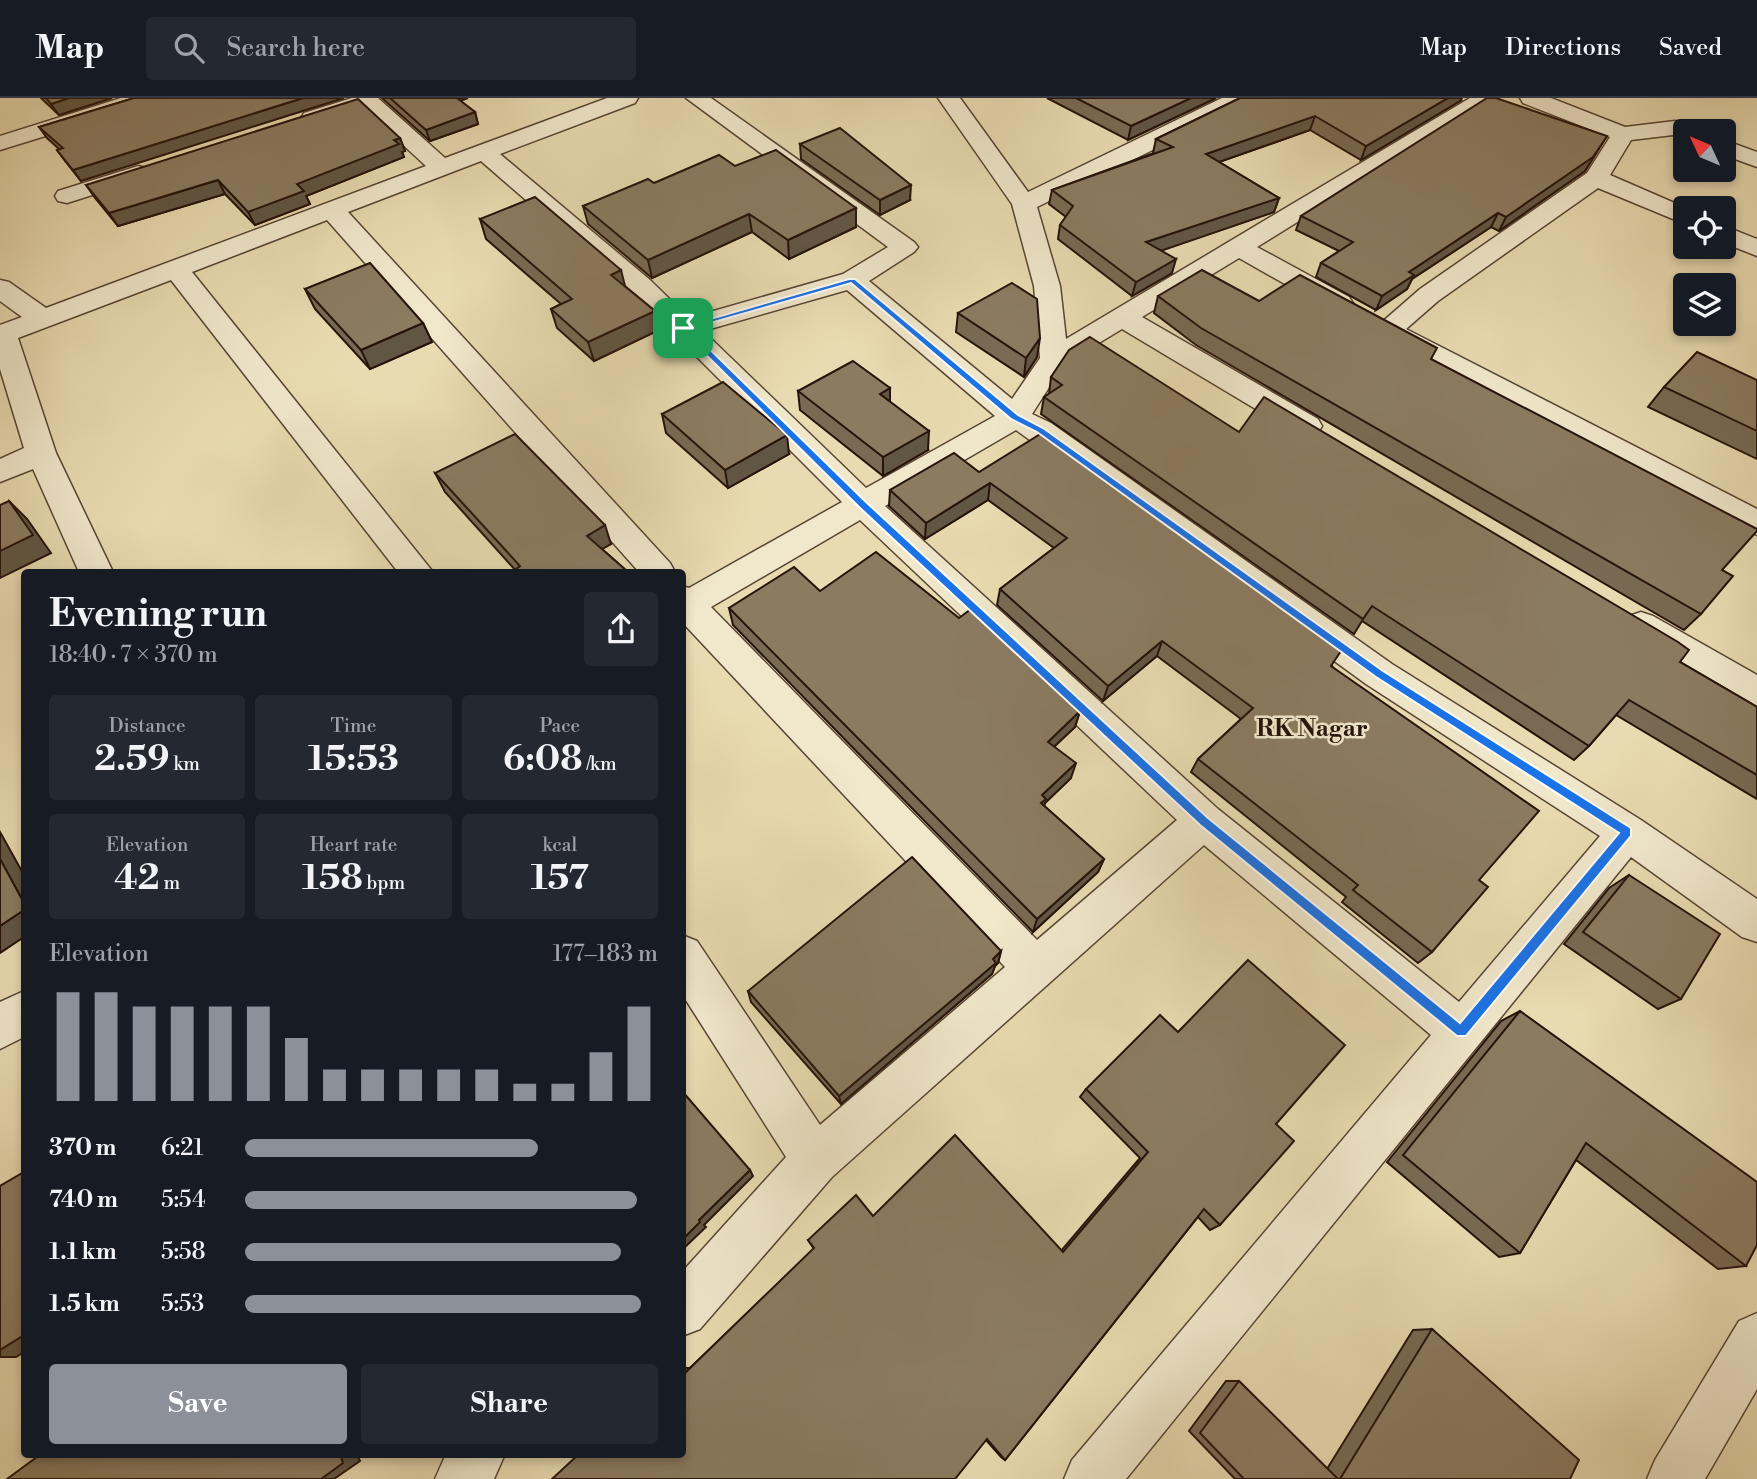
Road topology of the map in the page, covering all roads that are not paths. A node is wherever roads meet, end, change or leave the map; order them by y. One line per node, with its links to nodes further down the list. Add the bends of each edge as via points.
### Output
1 (144, 98): 14 (street)
2 (560, 98): 10 (street)
3 (627, 98): 10 (street)
4 (697, 98): 29 (street, via 905,247)
5 (949, 98): 22 (street)
6 (1486, 98): 26 (street)
7 (1531, 98): 13 (street)
8 (367, 99): 11 (street); 19 (street)
9 (1226, 100): 22 (street)
10 (582, 115): 15 (street)
11 (289, 125)
12 (1673, 128): 13 (street)
13 (1623, 134): 20 (street)
14 (0, 143)
15 (484, 152): 19 (street); 33 (street, via 641,286)
16 (1736, 152): 17 (street)
17 (1757, 160)
18 (158, 167): 21 (street)
19 (442, 168): 23 (street)
20 (1596, 178): 24 (street); 34 (street, via 1429,295)
21 (67, 196)
22 (1024, 204): 36 (street, via 1047,286)
23 (332, 210): 28 (street); 45 (street)
24 (1673, 212)
25 (1736, 239): 27 (street)
26 (1238, 247): 31 (street); 34 (street)
27 (1757, 248)
28 (176, 269): 32 (street); 44 (street)
29 (852, 280): 33 (street); 37 (street)
30 (0, 288): 32 (street)
31 (1122, 317): 36 (street); 38 (street)
32 (43, 319): 35 (street)
33 (683, 328): 41 (street)
34 (1387, 330): 42 (street)
35 (2, 335): 39 (street)
36 (1054, 358): 37 (street)
37 (1014, 417): 41 (street); 51 (street, via 1040,430 1379,674)
38 (1334, 442)
39 (41, 453): 40 (street); 43 (street)
40 (0, 471)
41 (863, 505): 46 (street); 50 (street)
42 (1757, 523)
43 (95, 569)
44 (414, 569)
45 (655, 569)
46 (686, 603)
47 (686, 606): 54 (street)
48 (1620, 612): 49 (street)
49 (1755, 689)
50 (1204, 821): 54 (street); 57 (street)
51 (1627, 832): 52 (street); 57 (street)
52 (1757, 923)
53 (686, 961): 58 (street)
54 (1035, 968): 58 (street)
55 (21, 1014): 56 (street)
56 (0, 1027)
57 (1461, 1032): 63 (street)
58 (815, 1160): 59 (street)
59 (686, 1306)
60 (1757, 1339): 64 (street)
61 (475, 1458): 62 (street)
62 (462, 1479)
63 (1091, 1479)
64 (1674, 1479)

